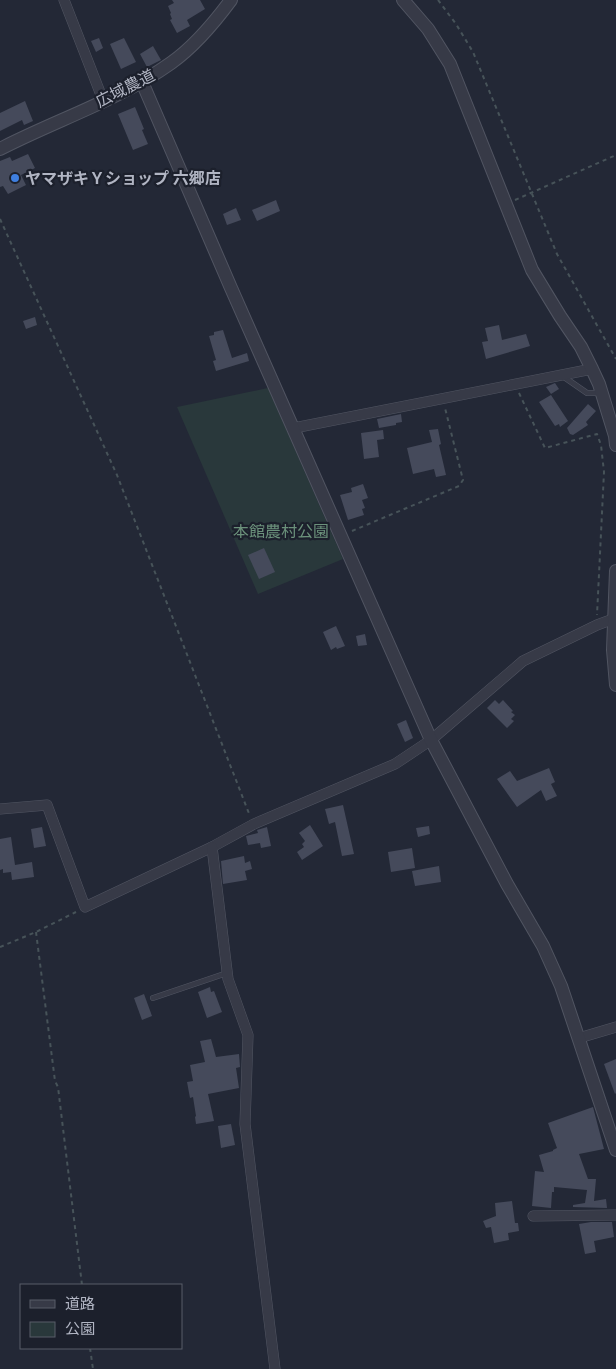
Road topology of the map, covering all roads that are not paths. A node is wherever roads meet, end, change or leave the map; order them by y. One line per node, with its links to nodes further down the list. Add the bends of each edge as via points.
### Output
1 (64, 0): 5 (street)
2 (231, 0): 4 (street, 広域農道, via 210,28 172,62)
3 (403, 0): 7 (street, via 428,29 450,64 532,270)
4 (142, 82): 5 (street, 広域農道); 10 (street)
5 (102, 100): 6 (street, 広域農道)
6 (0, 149)
7 (592, 369): 8 (street); 9 (street)
8 (561, 375): 9 (lane, via 587,393); 10 (street)
9 (602, 393): 11 (street)
10 (294, 428): 15 (street)
11 (616, 445)
12 (616, 572): 13 (street)
13 (615, 619): 14 (street); 15 (street, via 523,661)
14 (616, 685)
15 (431, 740): 17 (street, via 395,764 254,824); 21 (street, via 543,946)
16 (0, 809): 17 (street, via 47,805 85,907)
17 (212, 846): 18 (street)
18 (227, 973): 19 (lane); 25 (street, via 248,1035 245,1124)
19 (153, 998)
20 (616, 1028): 21 (street)
21 (579, 1038): 22 (street)
22 (616, 1150)
23 (616, 1215): 24 (street)
24 (533, 1216)
25 (275, 1369)

